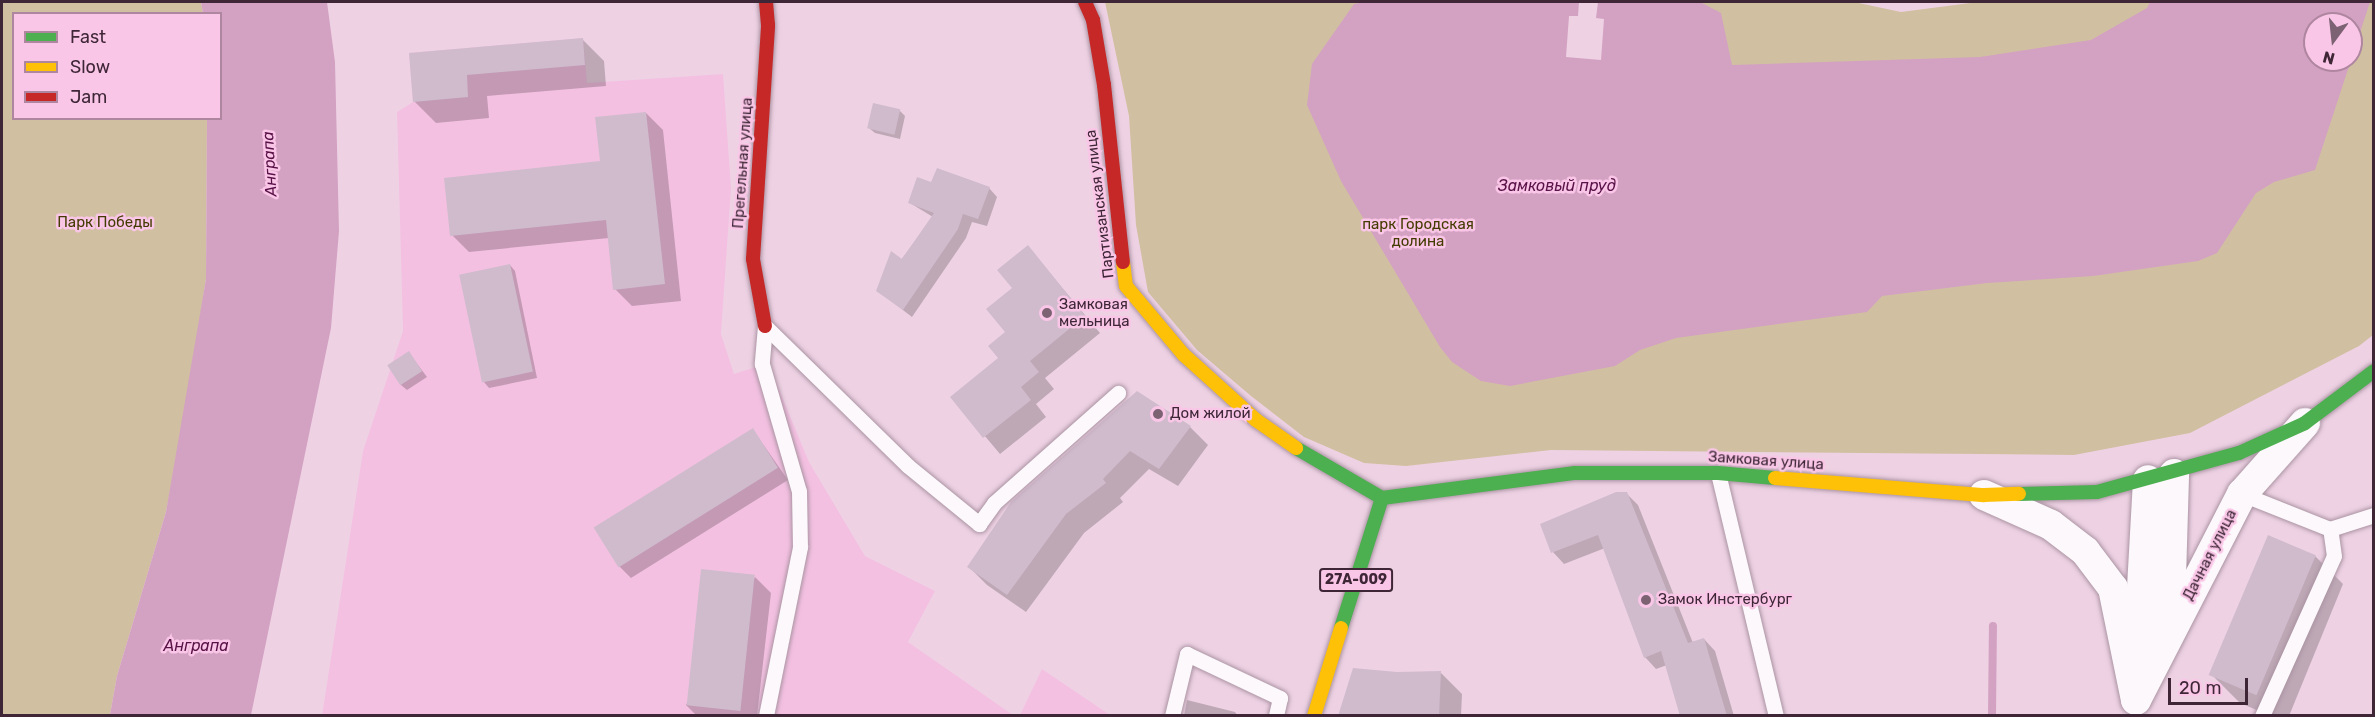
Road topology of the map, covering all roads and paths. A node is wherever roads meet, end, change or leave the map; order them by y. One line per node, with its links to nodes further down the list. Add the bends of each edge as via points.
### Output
1 (766, 2): 3 (street, Прегельная улица, via 768,25 753,259)
2 (1085, 2): 11 (street, Партизанская улица, via 1093,20 1104,85 1126,286 1184,355 1256,420 1308,457)
3 (765, 326): 5 (lane, via 908,466 979,524 994,503); 15 (lane, via 762,364 799,491 800,547)
4 (2373, 371): 6 (street, Дачная улица)
5 (1118, 393)
6 (2305, 423): 8 (street, Дачная улица, via 2240,453); 9 (street, Дачная улица)
7 (1718, 473): 10 (street, Замковая улица); 11 (street, Замковая улица, via 1575,473); 19 (lane)
8 (2161, 477): 10 (street, Замковая улица, via 2097,492); 14 (street, Дачная улица, via 2171,578)
9 (2242, 494): 13 (lane); 14 (street, Дачная улица)
10 (1984, 495): 14 (street, via 2051,525 2085,551 2113,588)
11 (1382, 498): 18 (street, 27А-009)
12 (2373, 515): 13 (lane)
13 (2330, 529): 20 (lane, via 2334,556)
14 (2135, 708)
15 (766, 716)
16 (1172, 716): 17 (lane, via 1187,654 1280,699)
17 (1276, 716)
18 (1314, 716)
19 (1776, 716)
20 (2262, 716)

